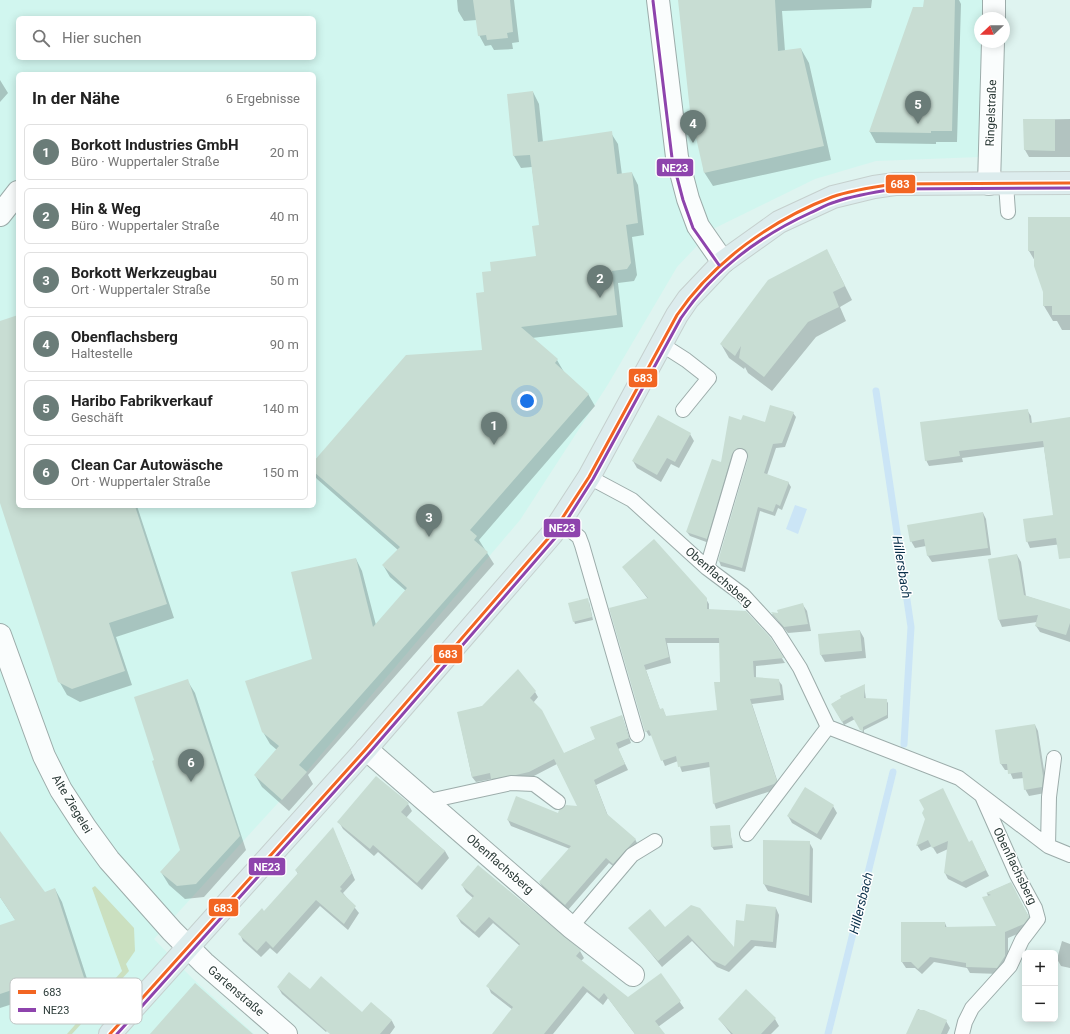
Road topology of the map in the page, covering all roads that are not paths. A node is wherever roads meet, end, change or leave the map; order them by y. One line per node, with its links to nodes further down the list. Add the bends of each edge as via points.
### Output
1 (658, 0): 10 (street, via 677,157 698,226)
2 (994, 0): 3 (street)
3 (994, 12)
4 (993, 48): 5 (street, Ringelstraße)
5 (998, 184): 6 (main road); 8 (lane); 10 (main road, via 895,184 833,197 779,222)
6 (1070, 184)
7 (16, 195): 9 (street)
8 (1008, 212)
9 (0, 215)
10 (723, 262): 11 (main road, via 688,299)
11 (661, 344): 12 (lane, via 708,378); 14 (main road)
12 (683, 410)
13 (740, 456): 16 (lane)
14 (589, 477): 15 (main road); 16 (lane, Obenflachsberg, via 632,500)
15 (560, 522): 19 (lane, via 579,537 582,545); 20 (main road)
16 (707, 568): 18 (lane, Obenflachsberg, via 743,595 777,632 800,668)
17 (0, 635): 30 (street, Alte Ziegelei, via 35,734 62,790 109,860)
18 (828, 727): 22 (lane, Obenflachsberg, via 959,778); 25 (lane)
19 (637, 736)
20 (366, 749): 23 (street, Obenflachsberg); 30 (main road)
21 (1054, 758): 27 (lane, via 1049,797)
22 (981, 795): 27 (lane, Obenflachsberg); 36 (lane, Obenflachsberg, via 1017,875 1035,908 1038,920 1022,940 1010,966 972,1008)
23 (429, 801): 24 (lane, via 510,783 534,784); 29 (street, Obenflachsberg)
24 (558, 802)
25 (747, 834)
26 (655, 841): 29 (lane, via 632,855)
27 (1048, 846): 28 (lane, Obenflachsberg)
28 (1070, 855)
29 (571, 926): 31 (street, Obenflachsberg)
30 (188, 946): 32 (main road); 35 (street, Gartenstraße)
31 (633, 975)
32 (142, 998)
33 (119, 1024): 34 (main road)
34 (110, 1034)
35 (286, 1034)
36 (962, 1034)

